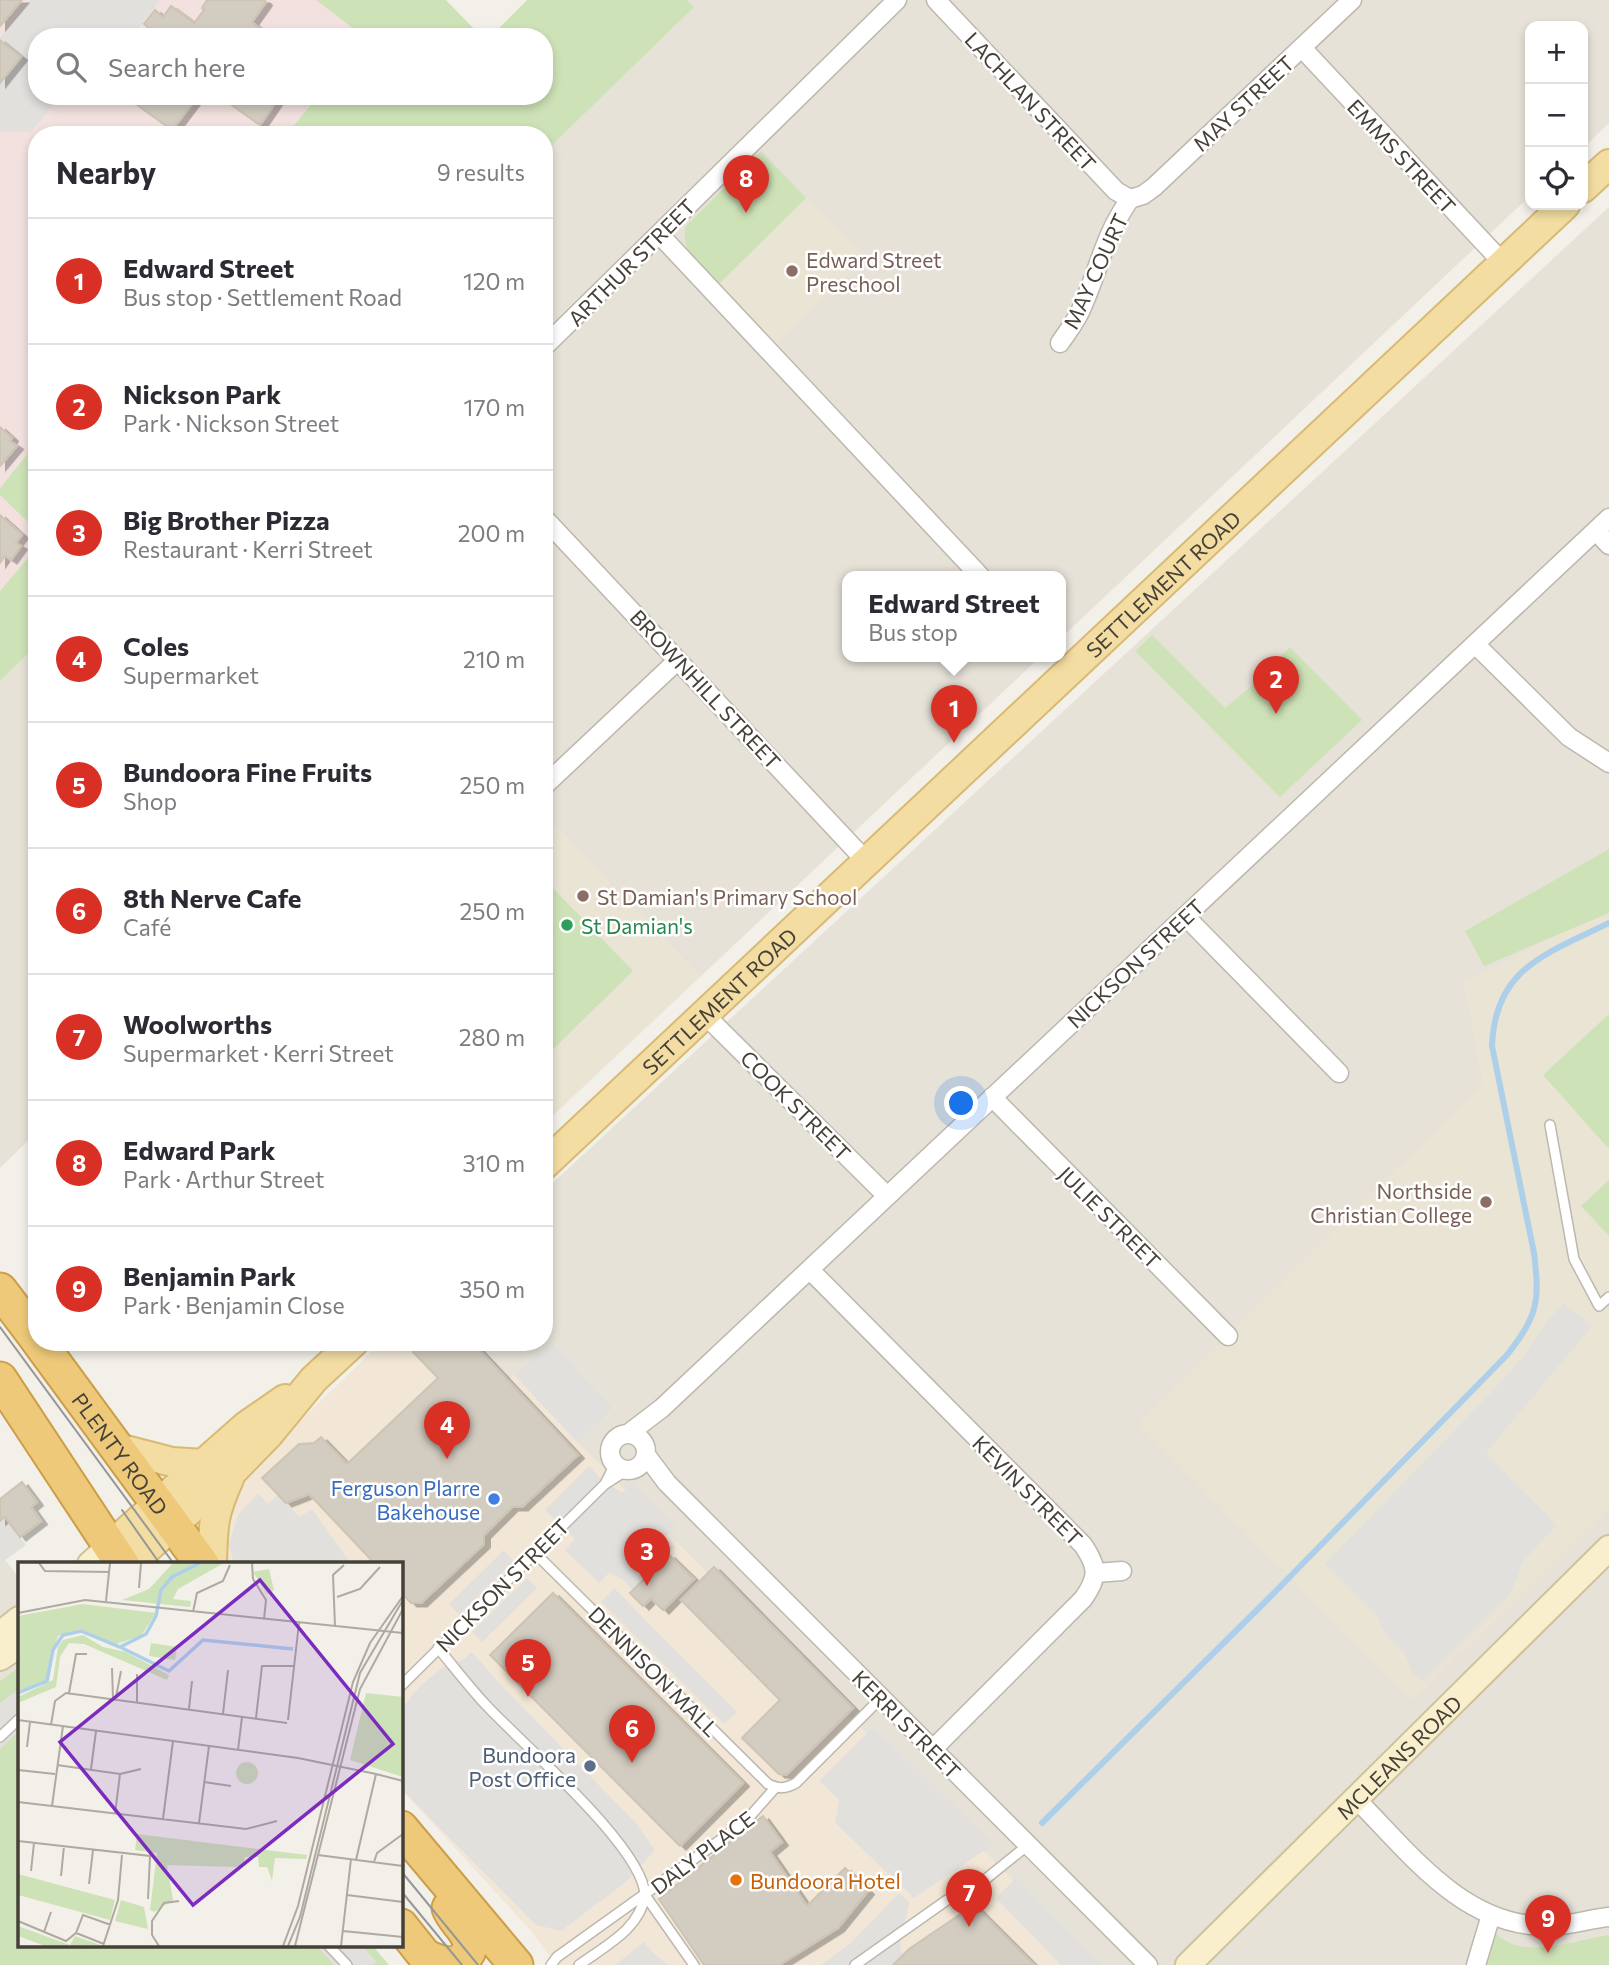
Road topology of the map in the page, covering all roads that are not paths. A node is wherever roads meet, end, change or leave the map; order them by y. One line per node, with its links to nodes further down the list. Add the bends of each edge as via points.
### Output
1 (897, 0): 9 (street, ARTHUR STREET)
2 (936, 0): 7 (street, LACHLAN STREET, via 1116,191)
3 (1352, 0): 4 (street, MAY STREET)
4 (1302, 48): 7 (street, MAY STREET, via 1154,187); 10 (street, EMMS STREET)
5 (1609, 164): 6 (main road)
6 (1588, 183)
7 (1130, 199): 12 (street, MAY COURT, via 1107,237 1083,307)
8 (1560, 210): 10 (main road, SETTLEMENT ROAD)
9 (659, 234): 11 (street, ARTHUR STREET); 16 (street)
10 (1503, 264): 19 (main road, SETTLEMENT ROAD)
11 (553, 338)
12 (1060, 343)
13 (1606, 522): 15 (street); 17 (street, NICKSON STREET)
14 (553, 528): 18 (street, BROWNHILL STREET)
15 (1609, 545)
16 (975, 571)
17 (1475, 644): 21 (street, via 1569,737); 24 (street, NICKSON STREET)
18 (678, 660): 22 (street); 23 (street, BROWNHILL STREET)
19 (1066, 661)
20 (1063, 664): 23 (main road, SETTLEMENT ROAD)
21 (1609, 763)
22 (553, 778)
23 (866, 861): 25 (main road, SETTLEMENT ROAD)
24 (1185, 916): 26 (street); 27 (street, NICKSON STREET)
25 (705, 1015): 29 (main road, SETTLEMENT ROAD); 30 (street, COOK STREET)
26 (1339, 1073)
27 (992, 1097): 30 (street, NICKSON STREET); 35 (street, JULIE STREET)
28 (1550, 1125): 33 (lane, via 1574,1259 1599,1306)
29 (553, 1157)
30 (887, 1196): 31 (street, NICKSON STREET)
31 (810, 1270): 41 (street, NICKSON STREET, via 662,1408); 52 (street, KEVIN STREET, via 1083,1545)
32 (0, 1290): 34 (highway, PLENTY ROAD)
33 (1609, 1297)
34 (28, 1328)
35 (1228, 1336)
36 (45, 1351): 40 (highway, PLENTY ROAD)
37 (344, 1351): 39 (main road)
38 (0, 1379): 48 (highway)
39 (314, 1379): 42 (main road, via 246,1426); 43 (main road)
40 (118, 1448): 42 (main road, via 172,1462); 45 (highway, PLENTY ROAD)
41 (633, 1455): 44 (lane, NICKSON STREET); 44 (lane, NICKSON STREET); 59 (street, KERRI STREET, via 667,1483)
42 (205, 1464): 45 (main road)
43 (231, 1473): 45 (main road); 50 (main road, via 216,1509)
44 (604, 1485): 47 (lane, NICKSON STREET)
45 (167, 1515): 48 (main road); 49 (highway, PLENTY ROAD)
46 (1609, 1548): 64 (street, MCLEANS ROAD)
47 (534, 1552): 56 (lane, NICKSON STREET); 63 (lane, DENNISON MALL)
48 (113, 1560)
49 (201, 1562)
50 (212, 1562)
51 (1122, 1571): 52 (street)
52 (1096, 1573): 62 (street, via 1083,1599)
53 (18, 1620): 54 (street)
54 (0, 1634)
55 (18, 1646): 57 (street)
56 (439, 1648): 58 (lane, NICKSON STREET); 68 (lane, via 485,1704 614,1835 633,1863)
57 (0, 1658)
58 (402, 1685)
59 (881, 1698): 62 (street, KERRI STREET); 63 (lane, DALY PLACE, via 796,1783)
60 (18, 1720): 61 (lane)
61 (0, 1737)
62 (932, 1750): 66 (street, KERRI STREET)
63 (775, 1788): 68 (lane, DALY PLACE, via 744,1823)
64 (1357, 1800): 69 (street, via 1441,1885); 81 (street, MCLEANS ROAD)
65 (402, 1829): 67 (highway)
66 (1028, 1845): 79 (lane, via 987,1878 947,1900); 80 (street, KERRI STREET)
67 (428, 1861): 73 (highway, via 470,1945 465,1957 451,1964); 75 (highway)
68 (645, 1895): 76 (lane, DALY PLACE); 77 (lane, DALY PLACE, via 639,1917); 78 (lane)
69 (1491, 1915): 70 (street, via 1545,1926); 82 (street)
70 (1609, 1917)
71 (402, 1927): 73 (highway)
72 (331, 1948): 74 (lane)
73 (429, 1961)
74 (347, 1965)
75 (516, 1965)
76 (551, 1965)
77 (579, 1965)
78 (694, 1965)
79 (855, 1965)
80 (1148, 1965)
81 (1188, 1965)
82 (1476, 1965)

